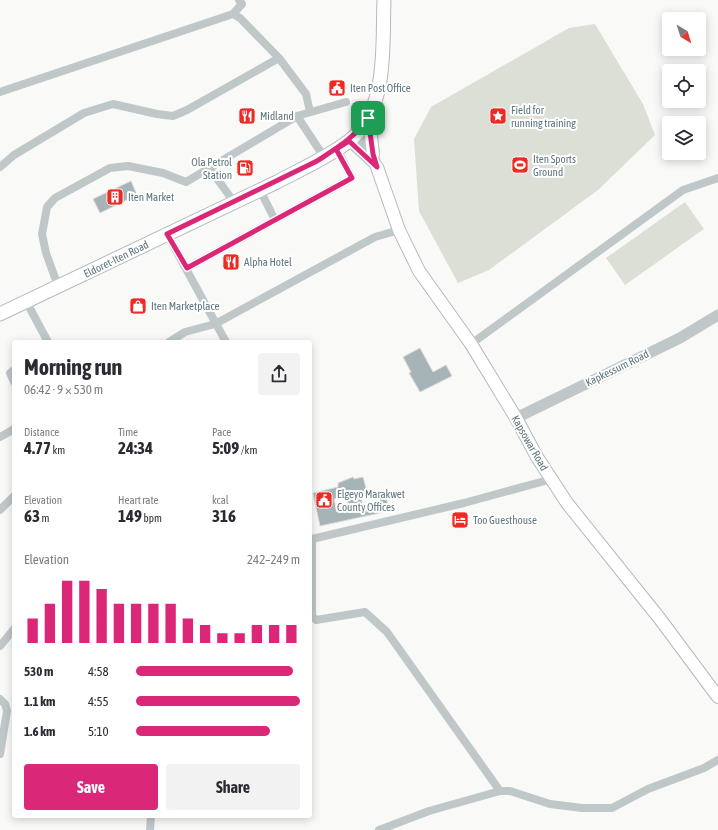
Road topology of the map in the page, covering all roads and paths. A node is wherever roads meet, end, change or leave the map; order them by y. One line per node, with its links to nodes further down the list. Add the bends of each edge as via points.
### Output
1 (239, 0): 3 (street, via 242,4)
2 (384, 0): 9 (main road, Eldoret-Iten Road, via 380,80)
3 (233, 14): 4 (street); 5 (street)
4 (279, 58): 7 (street, via 306,94); 15 (street, via 173,116 113,104 84,113 14,155)
5 (0, 92)
6 (346, 102): 7 (street)
7 (310, 112): 8 (street)
8 (297, 116): 14 (street); 17 (street)
9 (368, 118): 10 (main road, Eldoret-Iten Road); 13 (main road)
10 (358, 132): 11 (main road, Eldoret-Iten Road); 13 (street, Kapsowar Road)
11 (349, 141): 12 (main road, Eldoret-Iten Road); 16 (street, Kapsowar Road)
12 (336, 149): 14 (main road, Eldoret-Iten Road); 21 (street, via 352,178)
13 (373, 154): 16 (street, Kapsowar Road)
14 (324, 157): 19 (main road, Eldoret-Iten Road)
15 (0, 167)
16 (377, 167): 22 (main road, Kapsowar Road)
17 (210, 169): 20 (street); 25 (street, via 186,182 163,172 128,166 110,168 55,198 47,207 42,234)
18 (718, 178): 33 (street, via 683,190)
19 (260, 190): 20 (main road, Eldoret-Iten Road); 21 (street)
20 (234, 202): 23 (main road, Eldoret-Iten Road)
21 (275, 220): 24 (street)
22 (399, 230): 29 (street, via 375,237); 33 (main road, Kapsowar Road, via 419,271)
23 (167, 234): 24 (street); 25 (main road, Eldoret-Iten Road)
24 (187, 268): 29 (street)
25 (58, 286): 26 (main road, Eldoret-Iten Road)
26 (26, 301): 27 (main road, Eldoret-Iten Road); 30 (street)
27 (0, 314)
28 (718, 315): 34 (street, Kapkessum Road, via 680,338)
29 (215, 324): 31 (street, via 185,332); 32 (street)
30 (47, 340)
31 (172, 340)
32 (225, 340)
33 (471, 344): 34 (main road, Kapsowar Road)
34 (516, 418): 37 (main road, Kapsowar Road)
35 (12, 430): 36 (street)
36 (0, 437)
37 (552, 480): 40 (street, via 464,503); 44 (main road, Kapsowar Road, via 567,503 655,612)
38 (12, 498): 39 (street)
39 (0, 510)
40 (312, 536)
41 (312, 616): 48 (street, via 316,620 365,612 387,632)
42 (12, 631): 43 (street)
43 (0, 646)
44 (718, 696)
45 (0, 699): 46 (street, via 7,711)
46 (0, 754)
47 (718, 760): 48 (street, via 704,768 648,789 612,808 550,804)
48 (500, 790): 51 (street, via 429,810)
49 (151, 818): 50 (street)
50 (150, 830)
51 (379, 830)

